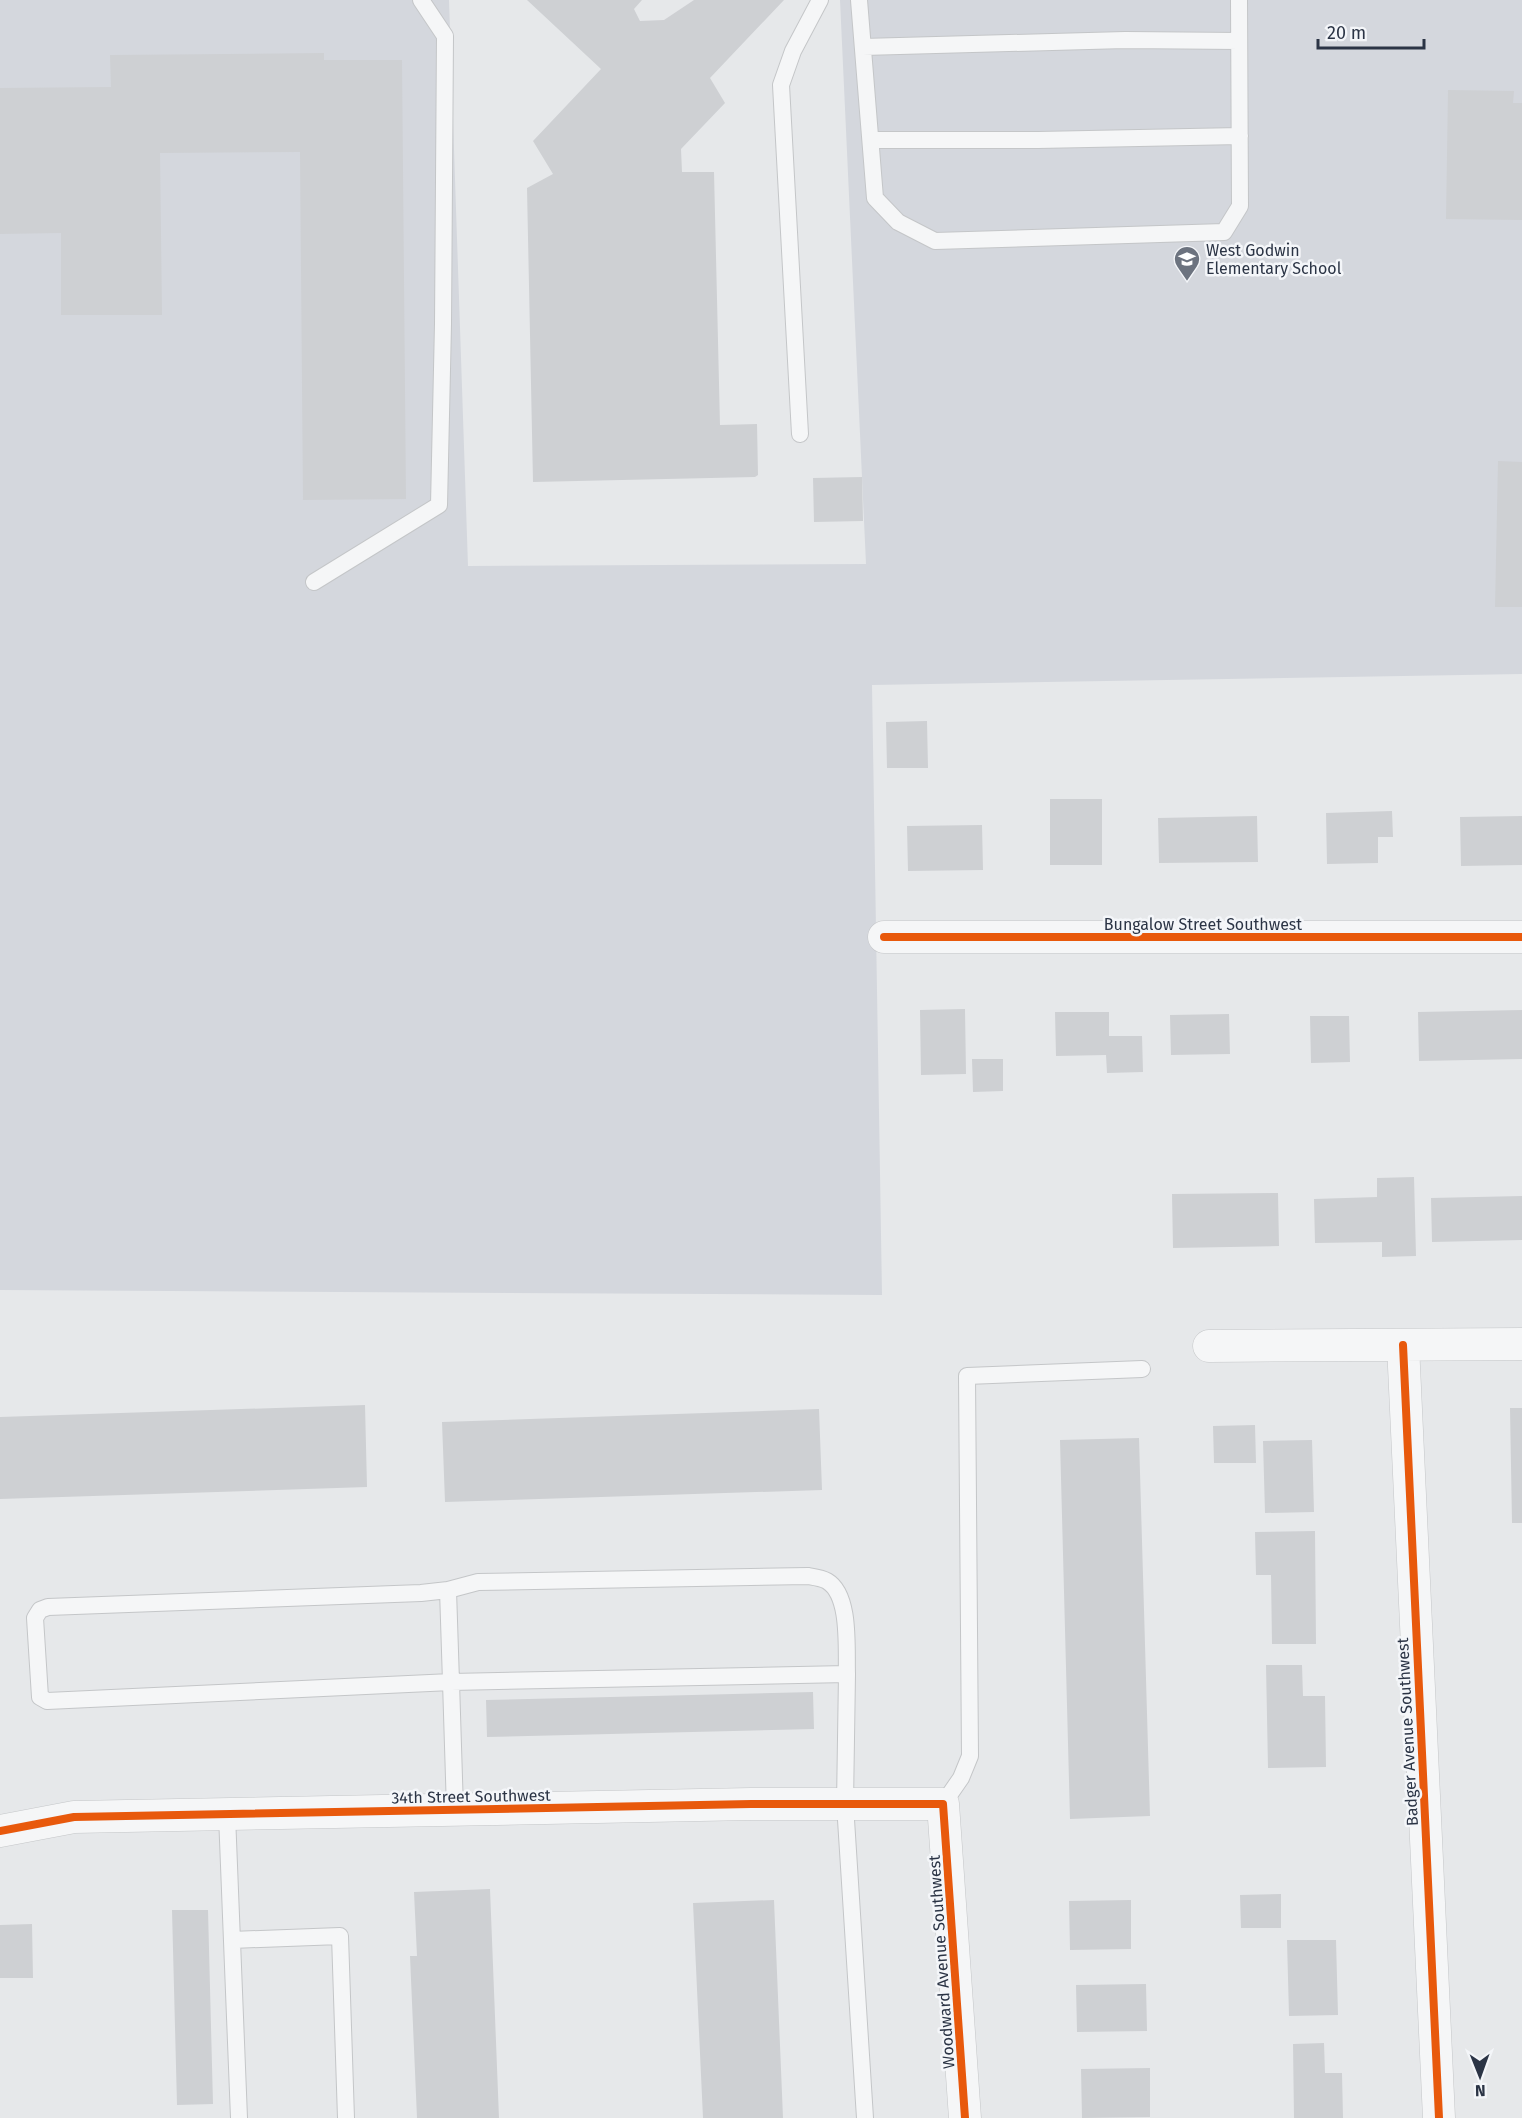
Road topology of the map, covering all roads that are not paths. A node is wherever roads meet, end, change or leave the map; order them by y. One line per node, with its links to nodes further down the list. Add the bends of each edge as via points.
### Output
1 (421, 0): 10 (lane, via 445,36 439,505)
2 (820, 0): 9 (lane, via 793,51 781,85)
3 (859, 0): 5 (lane)
4 (1239, 0): 6 (lane)
5 (862, 39): 6 (lane, via 996,45); 8 (lane)
6 (1239, 41): 7 (lane)
7 (1240, 136): 8 (lane); 8 (lane, via 1240,206 1224,232 935,241 898,222 875,198)
8 (871, 140)
9 (800, 434)
10 (314, 582)
11 (884, 937): 12 (street, Bungalow Street Southwest)
12 (1522, 937)
13 (1522, 1344): 14 (street)
14 (1403, 1345): 15 (street); 30 (street, Badger Avenue Southwest)
15 (1209, 1346)
16 (1142, 1369): 21 (lane, via 967,1376 970,1756)
17 (448, 1590): 18 (lane, via 478,1582 808,1576 827,1581 843,1600); 19 (lane); 19 (lane, via 48,1607 35,1618 38,1690 47,1701)
18 (847, 1674): 19 (lane); 20 (lane)
19 (452, 1682): 22 (lane)
20 (845, 1804): 21 (street, 34th Street Southwest); 22 (street, 34th Street Southwest); 28 (lane)
21 (943, 1804): 29 (street, Woodward Avenue Southwest)
22 (455, 1810): 23 (street, 34th Street Southwest)
23 (227, 1815): 24 (street, 34th Street Southwest, via 74,1817); 25 (lane)
24 (0, 1831)
25 (232, 1940): 26 (lane); 27 (lane, via 340,1936)
26 (239, 2118)
27 (346, 2118)
28 (865, 2118)
29 (965, 2118)
30 (1439, 2118)

